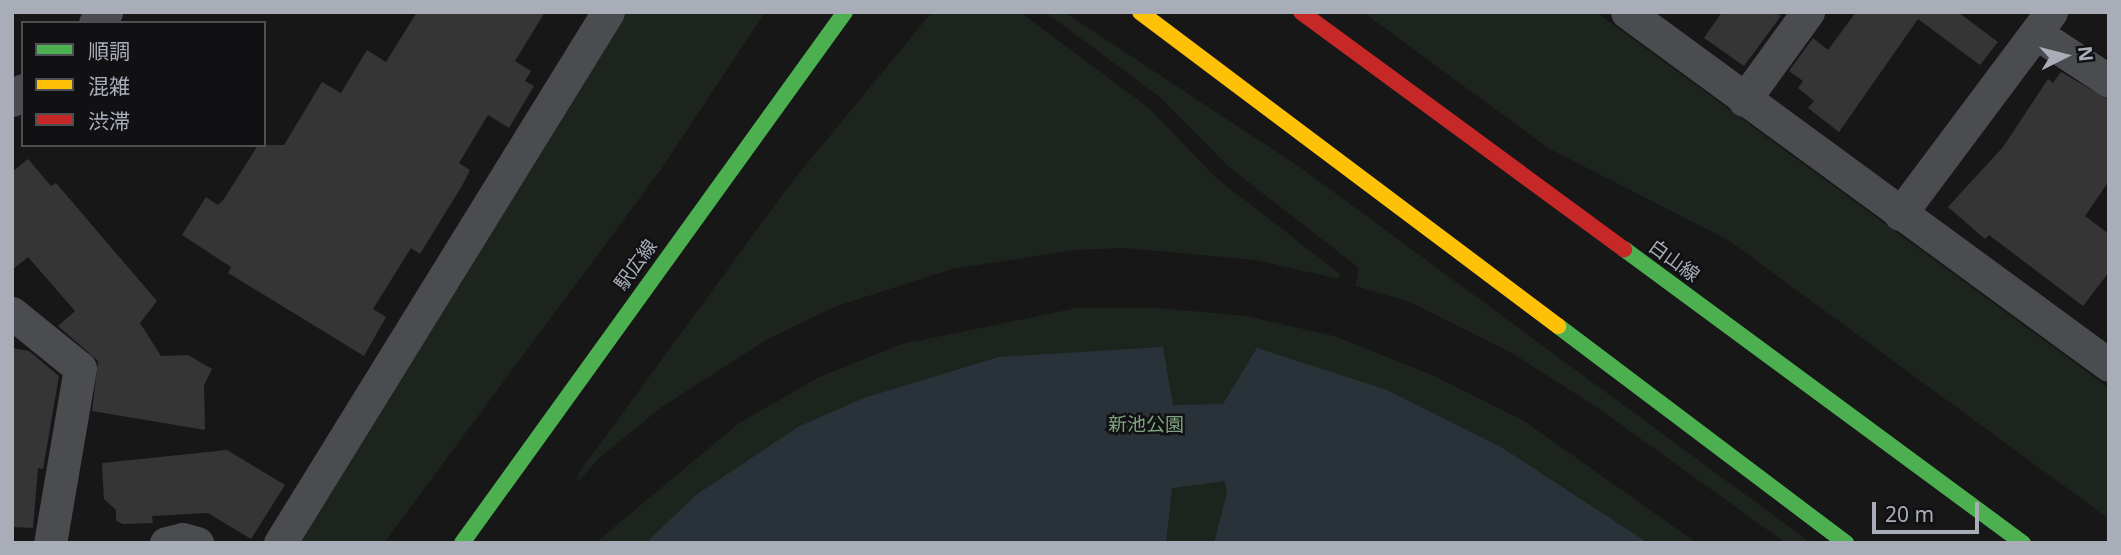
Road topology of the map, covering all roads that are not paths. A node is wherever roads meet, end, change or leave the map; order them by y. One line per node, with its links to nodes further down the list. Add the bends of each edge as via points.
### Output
1 (608, 12): 16 (street)
2 (845, 12): 17 (street, 駅広線)
3 (1140, 12): 18 (street)
4 (1301, 12): 19 (street, 白山線)
5 (1627, 12): 9 (street)
6 (1808, 12): 9 (street)
7 (2044, 23): 8 (street); 10 (street)
8 (2109, 81)
9 (1744, 100): 10 (street)
10 (1900, 214): 12 (street)
11 (12, 313): 13 (street, via 80,368)
12 (2109, 365)
13 (50, 543)
14 (166, 543): 15 (street)
15 (197, 543)
16 (280, 543)
17 (462, 543)
18 (1846, 543)
19 (2023, 543)

